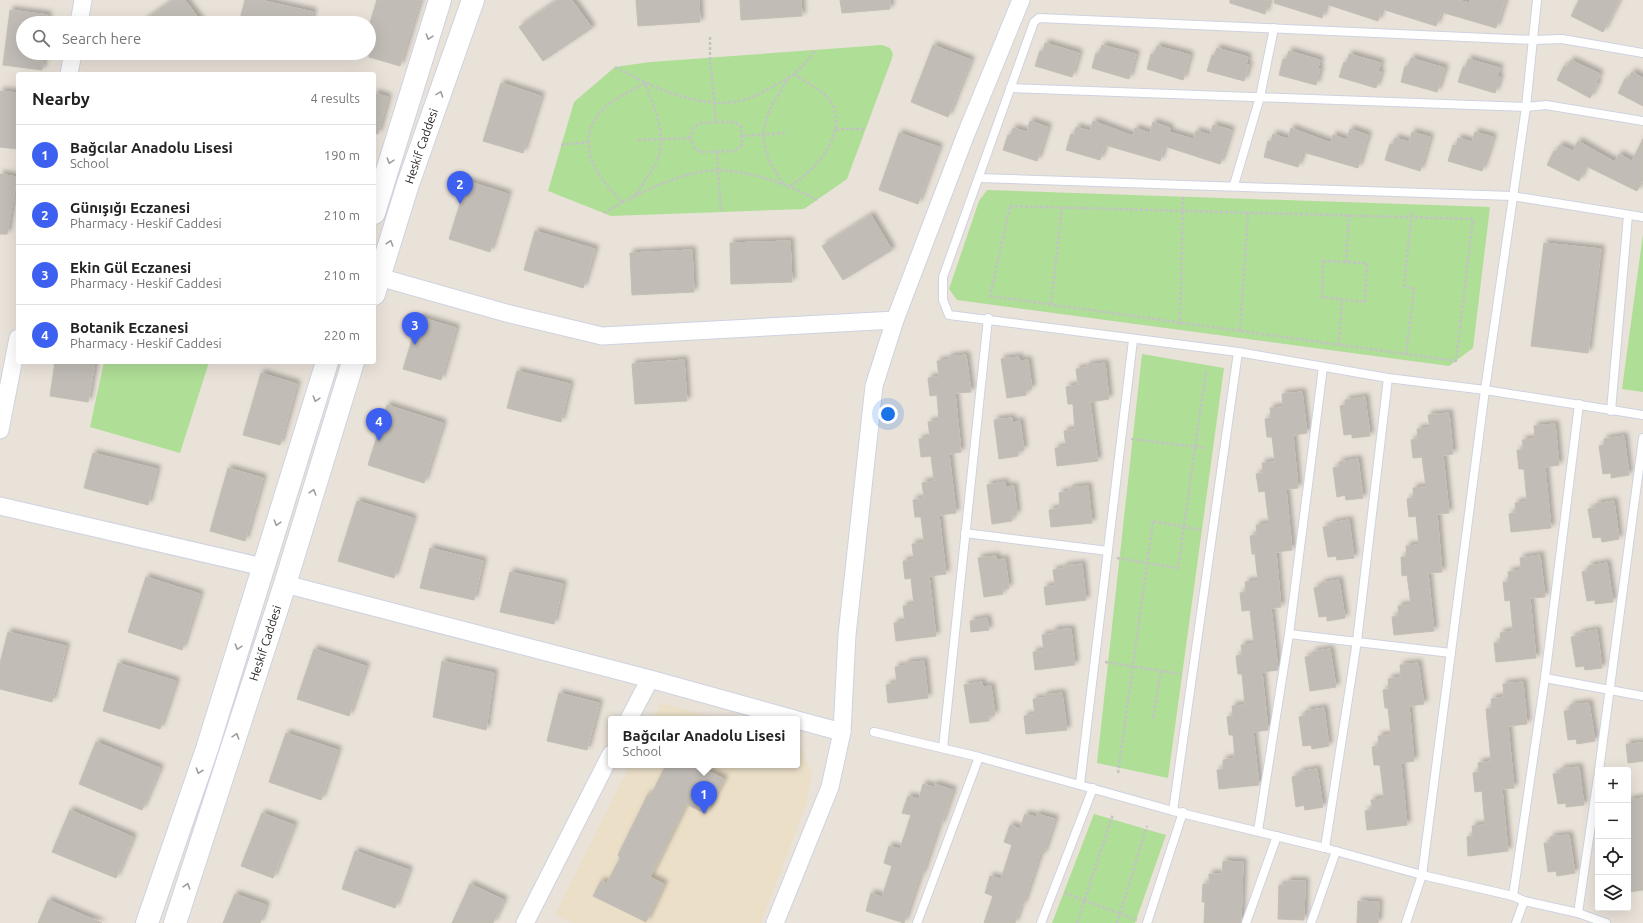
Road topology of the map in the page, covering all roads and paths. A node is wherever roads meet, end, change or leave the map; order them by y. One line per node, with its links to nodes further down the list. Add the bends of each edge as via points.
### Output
1 (83, 0): 6 (street)
2 (440, 0): 45 (main road, one-way to 45)
3 (474, 0): 56 (main road, Heskif Caddesi, one-way to 3, via 408,184)
4 (1021, 0): 60 (street, via 966,134)
5 (1537, 0): 9 (lane)
6 (80, 16)
7 (1274, 28): 9 (lane); 18 (lane, via 1040,18 1034,22); 19 (lane)
8 (710, 37): 20 (path)
9 (1533, 40): 11 (lane, via 1562,39); 21 (lane)
10 (815, 50): 15 (path, via 808,62)
11 (1643, 53)
12 (72, 60): 14 (street)
13 (615, 67): 17 (path)
14 (69, 72)
15 (794, 74): 16 (path); 24 (path, via 825,96 836,112)
16 (790, 78): 20 (path, via 758,95 735,102); 27 (path, via 772,106)
17 (645, 83): 20 (path, via 704,102); 30 (path); 32 (path, via 603,109 592,126)
18 (1010, 88): 19 (lane); 36 (lane)
19 (1260, 97): 21 (lane); 39 (lane)
20 (714, 102): 23 (path)
21 (1526, 107): 22 (lane, via 1546,105); 41 (lane)
22 (1643, 121)
23 (716, 122): 28 (path, via 734,122 740,126); 29 (path, via 700,123 692,129)
24 (836, 129): 25 (path); 40 (path, via 831,141 812,168)
25 (866, 129)
26 (785, 133): 27 (path)
27 (764, 134): 28 (path); 37 (path, via 764,146)
28 (742, 136): 34 (path, via 742,145 734,151)
29 (690, 138): 30 (path); 34 (path, via 694,148 700,152)
30 (662, 139): 31 (path); 42 (path, via 656,163)
31 (638, 140)
32 (588, 142): 33 (path); 44 (path, via 597,174 608,189)
33 (561, 145)
34 (716, 152): 35 (path)
35 (718, 170): 37 (path, via 760,177); 42 (path, via 670,181); 49 (path)
36 (979, 178): 38 (lane); 59 (lane, via 943,277 943,300 949,314)
37 (783, 184): 40 (path)
38 (1182, 184): 39 (lane); 47 (path)
39 (1234, 185): 41 (lane)
40 (791, 186): 43 (path)
41 (1512, 196): 53 (lane); 73 (lane)
42 (634, 197): 44 (path)
43 (817, 200)
44 (623, 202): 51 (path)
45 (376, 207)
46 (1062, 207): 47 (path); 58 (path); 58 (path, via 1010,206 990,296)
47 (1184, 211): 50 (path); 61 (path)
48 (1412, 211): 67 (path, via 1404,286 1414,289)
49 (721, 212)
50 (1248, 213): 52 (path); 62 (path)
51 (604, 214)
52 (1350, 215): 55 (path); 67 (path, via 1473,219 1456,361)
53 (1628, 215): 54 (lane); 75 (lane)
54 (1643, 217)
55 (1346, 262): 57 (path, via 1323,261 1322,298); 57 (path, via 1366,263 1365,302)
56 (377, 285): 60 (street, via 602,336)
57 (1342, 300): 64 (path)
58 (1051, 304): 61 (path)
59 (988, 318): 63 (lane); 85 (lane)
60 (895, 320): 105 (street, via 874,386 847,635)
61 (1180, 324): 62 (path)
62 (1240, 331): 64 (path)
63 (1133, 340): 66 (lane); 78 (lane)
64 (1339, 345): 67 (path)
65 (16, 348): 77 (street)
66 (1238, 352): 70 (lane); 84 (lane)
67 (1406, 354)
68 (326, 364): 88 (main road, one-way to 88)
69 (352, 364): 89 (main road, Heskif Caddesi, one-way to 69)
70 (1323, 367): 72 (lane); 90 (lane)
71 (1206, 371): 80 (path)
72 (1388, 378): 73 (lane); 91 (lane)
73 (1485, 390): 74 (lane); 92 (lane)
74 (1579, 404): 75 (lane); 97 (lane)
75 (1611, 410): 76 (lane)
76 (1643, 415)
77 (0, 430)
78 (1121, 438): 80 (path); 86 (lane)
79 (1643, 438): 99 (lane)
80 (1195, 446): 81 (path); 83 (path)
81 (1206, 448)
82 (0, 506): 88 (street)
83 (1184, 527): 84 (path); 87 (path, via 1153,522); 87 (path, via 1178,568)
84 (1212, 532): 96 (lane)
85 (965, 533): 86 (lane); 107 (lane)
86 (1107, 554): 87 (path); 93 (lane)
87 (1147, 563): 94 (path)
88 (263, 567): 132 (main road, one-way to 132, via 207,749)
89 (284, 584): 98 (street); 133 (main road, Heskif Caddesi, one-way to 89)
90 (1289, 634): 91 (lane); 119 (lane)
91 (1357, 641): 92 (lane); 121 (lane)
92 (1451, 653): 123 (lane)
93 (1095, 660): 94 (path); 112 (lane)
94 (1133, 666): 95 (path); 111 (path)
95 (1161, 670): 96 (path); 103 (path)
96 (1192, 675): 115 (lane)
97 (1546, 678): 99 (lane); 125 (lane)
98 (650, 679): 101 (street); 102 (street)
99 (1611, 691): 100 (lane); 110 (lane)
100 (1643, 696)
101 (631, 716)
102 (783, 716)
103 (1153, 718)
104 (800, 721): 105 (street)
105 (842, 732): 135 (street, via 830,787)
106 (874, 732): 107 (lane)
107 (943, 748): 108 (lane)
108 (979, 757): 112 (lane); 136 (lane)
109 (608, 760): 134 (street)
110 (1599, 767)
111 (1118, 773)
112 (1080, 784): 113 (lane)
113 (1093, 788): 115 (lane); 124 (lane)
114 (1595, 797): 128 (lane)
115 (1173, 811): 116 (lane)
116 (1183, 812): 119 (lane); 140 (lane)
117 (1113, 814): 126 (path)
118 (1147, 826): 129 (path)
119 (1258, 831): 120 (lane)
120 (1277, 836): 121 (lane); 141 (lane)
121 (1324, 848): 122 (lane)
122 (1336, 851): 123 (lane); 142 (lane)
123 (1422, 875): 125 (lane); 143 (lane)
124 (1055, 888): 126 (path); 137 (lane)
125 (1512, 896): 127 (lane)
126 (1085, 901): 129 (path); 138 (path)
127 (1524, 901): 128 (lane); 144 (lane)
128 (1578, 913): 131 (lane)
129 (1120, 914): 130 (path); 139 (path)
130 (1139, 921)
131 (1593, 922): 145 (lane)
132 (147, 923)
133 (175, 923)
134 (525, 923)
135 (775, 923)
136 (917, 923)
137 (1041, 923)
138 (1078, 923)
139 (1117, 923)
140 (1147, 923)
141 (1246, 923)
142 (1311, 923)
143 (1406, 923)
144 (1516, 923)
145 (1606, 923)

